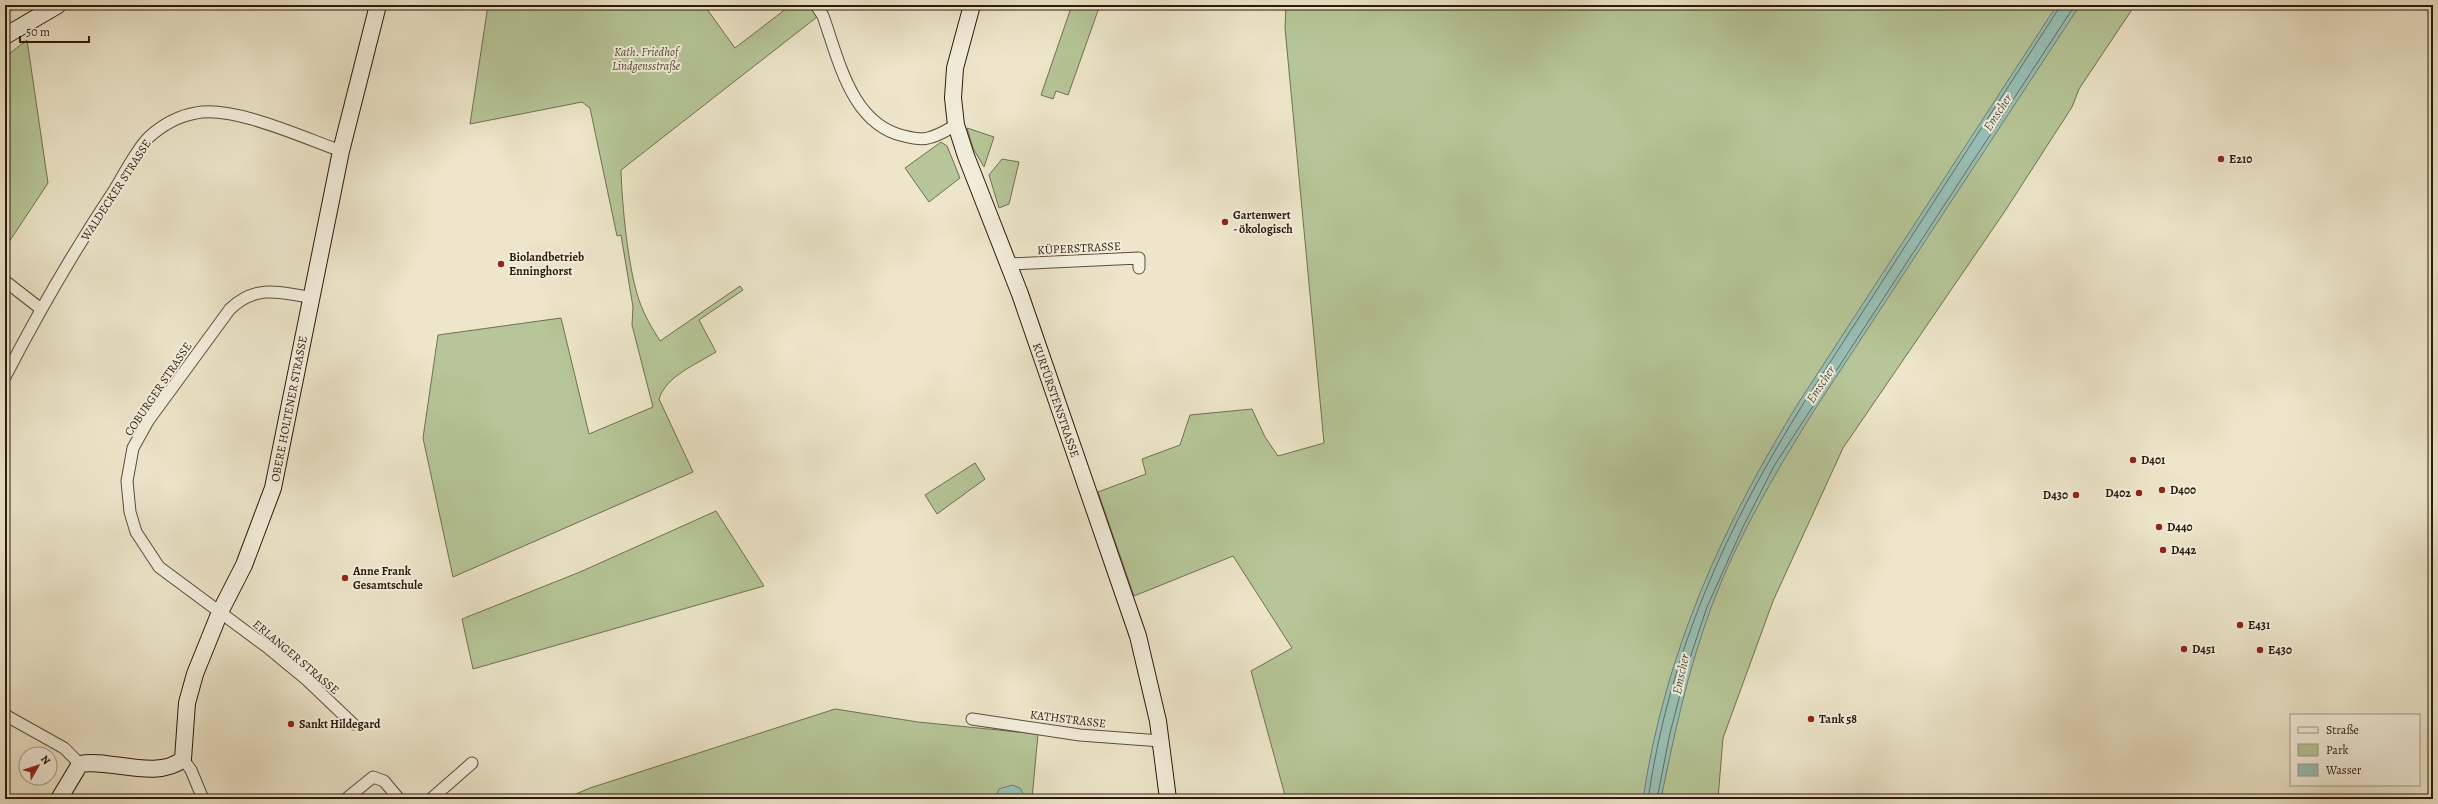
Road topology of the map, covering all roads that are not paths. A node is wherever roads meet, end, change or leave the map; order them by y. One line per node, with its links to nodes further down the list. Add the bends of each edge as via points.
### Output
1 (58, 5): 5 (street)
2 (378, 5): 7 (street, OBERE HOLTENER STRASSE)
3 (816, 5): 6 (street, via 823,16 850,90 876,123 896,134 923,139 939,135)
4 (972, 5): 6 (street, KURFÜRSTENSTRASSE, via 955,68 953,98)
5 (5, 36)
6 (956, 125): 8 (street, KURFÜRSTENSTRASSE)
7 (341, 150): 11 (street, OBERE HOLTENER STRASSE); 12 (street, WALDECKER STRASSE, via 238,116 202,112 178,118 160,128 147,140 101,209)
8 (1009, 264): 9 (street, KÜPERSTRASSE, via 1140,258); 18 (street, KURFÜRSTENSTRASSE, via 1138,636 1154,699)
9 (1139, 268)
10 (5, 281): 12 (street)
11 (313, 298): 14 (street, OBERE HOLTENER STRASSE, via 273,488 244,565); 14 (street, COBURGER STRASSE, via 273,291 253,294 238,302 168,394 133,448 127,481 130,512 136,532 159,567)
12 (41, 309): 13 (street, WALDECKER STRASSE)
13 (5, 378)
14 (220, 612): 17 (street, ERLANGER STRASSE, via 290,666); 19 (street, OBERE HOLTENER STRASSE, via 194,674 187,703)
15 (5, 715): 20 (street, via 64,748)
16 (972, 719): 18 (street, KATHSTRASSE, via 1074,734)
17 (353, 724)
18 (1161, 741): 27 (street, KURFÜRSTENSTRASSE)
19 (183, 759): 20 (street, via 154,769 91,762); 23 (street, via 191,770)
20 (80, 764): 22 (street)
21 (472, 764): 26 (street)
22 (59, 799)
23 (203, 799)
24 (346, 799): 25 (street, via 374,777 384,781)
25 (398, 799)
26 (431, 799)
27 (1168, 799)

